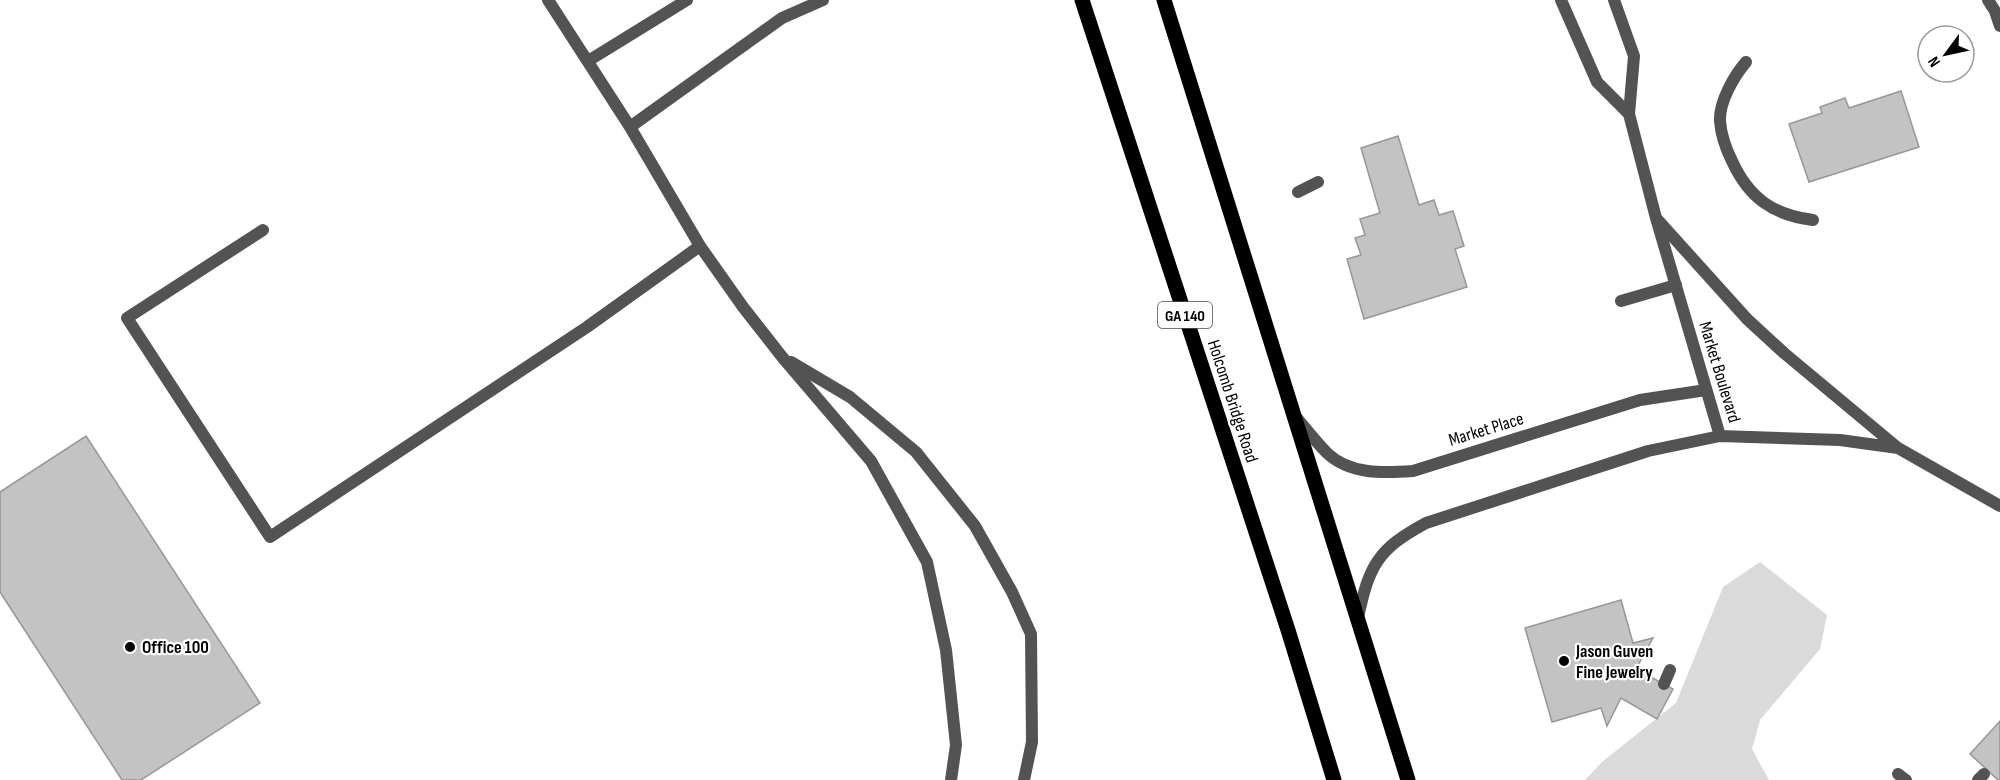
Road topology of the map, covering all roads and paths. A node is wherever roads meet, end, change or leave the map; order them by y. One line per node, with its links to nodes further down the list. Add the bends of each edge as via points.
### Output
1 (548, 0): 10 (street)
2 (687, 0): 10 (street)
3 (823, 0): 13 (street, via 782,18)
4 (1082, 0): 33 (main road, Holcomb Bridge Road / GA 140)
5 (1164, 0): 24 (main road)
6 (1561, 0): 12 (street, via 1597,82)
7 (1614, 0): 12 (street, Market Boulevard, via 1634,56)
8 (1988, 0): 9 (street)
9 (2000, 26)
10 (588, 61): 13 (street)
11 (1746, 62): 17 (street, via 1726,94 1720,120 1726,148 1740,179 1755,196 1774,209)
12 (1629, 114): 16 (street, Market Boulevard)
13 (630, 127): 19 (street)
14 (1318, 182): 15 (street)
15 (1298, 192)
16 (1656, 218): 20 (street, Market Boulevard); 26 (street, Market Boulevard, via 1747,319)
17 (1813, 220)
18 (263, 230): 19 (street, via 127,318 270,537 587,327)
19 (700, 246): 22 (street)
20 (1676, 285): 21 (street); 23 (street, Market Boulevard)
21 (1621, 301)
22 (783, 358): 31 (street, via 871,461 927,562 946,650 956,745); 32 (street, via 850,396 916,452 975,526 1031,634 1032,742)
23 (1706, 390): 24 (street, Market Place, via 1640,400 1413,471 1384,473 1356,469 1329,454); 25 (street, Market Boulevard)
24 (1295, 415): 28 (main road)
25 (1720, 435): 26 (street, Market Boulevard, via 1840,440); 28 (street, via 1648,451 1426,523 1384,550 1362,594)
26 (1898, 448): 27 (street, Market Boulevard)
27 (1998, 506)
28 (1358, 618): 34 (main road)
29 (1670, 670): 30 (street)
30 (1664, 684)
31 (951, 780)
32 (1024, 780)
33 (1334, 780)
34 (1408, 780)

